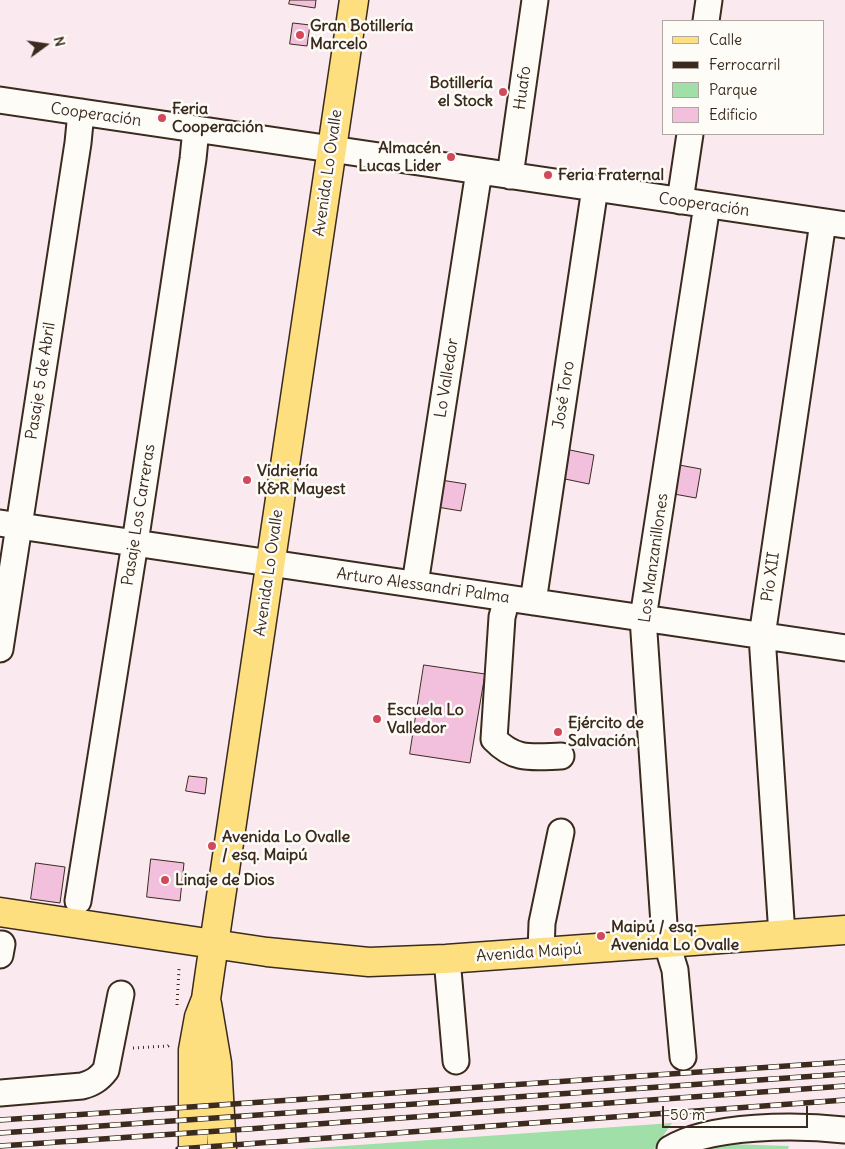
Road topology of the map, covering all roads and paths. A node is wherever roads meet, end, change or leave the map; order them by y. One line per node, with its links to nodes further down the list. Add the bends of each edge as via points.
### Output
1 (354, 0): 9 (main road, Avenida Lo Ovalle)
2 (536, 0): 11 (street, Huafo)
3 (709, 0): 4 (street)
4 (706, 20)
5 (0, 100): 6 (street, Cooperación)
6 (81, 112): 7 (street, Cooperación); 16 (street, Pasaje 5 de Abril)
7 (196, 129): 9 (street, Cooperación); 17 (street, Pasaje Los Carreras)
8 (690, 135): 13 (street)
9 (332, 150): 10 (street, Cooperación); 18 (main road, Avenida Lo Ovalle)
10 (479, 171): 11 (street, Cooperación); 19 (street, Lo Valledor)
11 (510, 176): 12 (street, Cooperación)
12 (594, 188): 13 (street, Cooperación); 21 (street, José Toro)
13 (680, 201): 14 (street, Cooperación)
14 (707, 205): 15 (street, Cooperación); 22 (street, Los Manzanillones)
15 (834, 224): 23 (street, Pío XII)
16 (9, 524): 17 (street, Arturo Alessandri Palma); 25 (street, Pasaje 5 de Abril)
17 (135, 543): 18 (street, Arturo Alessandri Palma); 28 (street, Pasaje Los Carreras)
18 (271, 563): 19 (street, Arturo Alessandri Palma); 32 (main road, Avenida Lo Ovalle)
19 (415, 584): 20 (street, Arturo Alessandri Palma)
20 (508, 598): 21 (street, Arturo Alessandri Palma); 26 (street, via 502,617 494,739 503,749 516,755)
21 (533, 602): 22 (street, Arturo Alessandri Palma)
22 (643, 618): 23 (street, Arturo Alessandri Palma); 33 (street, Los Manzanillones)
23 (762, 636): 24 (street, Arturo Alessandri Palma); 31 (street, Pío XII)
24 (845, 648)
25 (0, 649)
26 (561, 756)
27 (562, 832): 34 (street, via 542,923)
28 (78, 901)
29 (0, 912): 32 (main road, Avenida Maipú)
30 (845, 930): 31 (main road, Avenida Maipú)
31 (782, 935): 33 (main road, Avenida Maipú)
32 (214, 944): 34 (main road, Avenida Maipú, via 369,962); 37 (main road, Avenida Lo Ovalle)
33 (667, 944): 34 (main road, Avenida Maipú); 40 (street, Los Manzanillones, via 675,970)
34 (541, 952)
35 (448, 970): 41 (street)
36 (121, 994): 42 (street, via 106,1070 100,1078 82,1086)
37 (206, 998): 44 (main road, Avenida Lo Ovalle, via 193,1050); 45 (main road, Avenida Lo Ovalle, via 216,1062)
38 (168, 1046): 39 (path)
39 (134, 1048)
40 (683, 1057)
41 (456, 1061)
42 (0, 1093)
43 (839, 1129): 46 (street, via 769,1127 696,1138)
44 (193, 1149)
45 (222, 1149)
46 (670, 1149)

